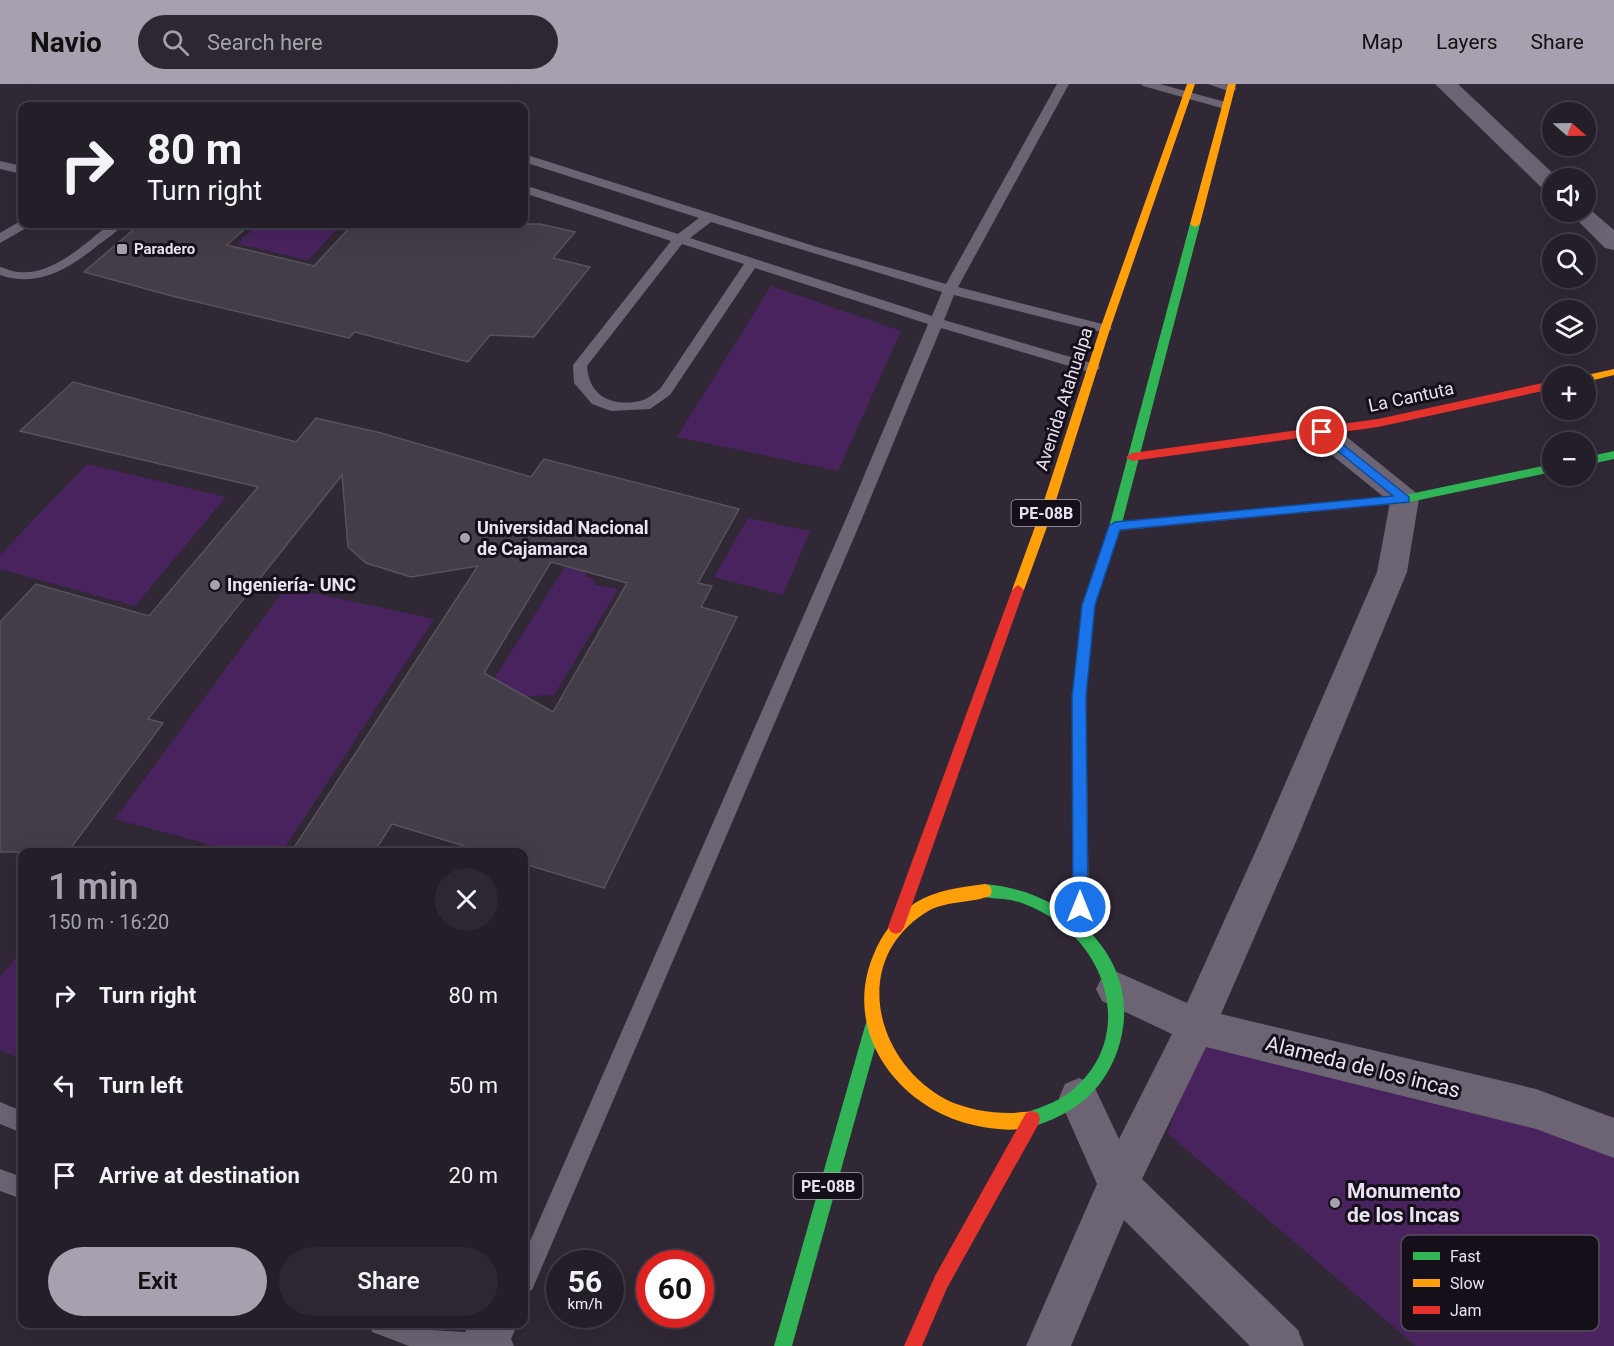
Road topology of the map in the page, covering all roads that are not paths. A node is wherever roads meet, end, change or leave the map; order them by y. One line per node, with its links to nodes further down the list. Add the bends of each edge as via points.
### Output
1 (1063, 84): 22 (lane)
2 (1147, 84): 6 (lane)
3 (1214, 84): 5 (lane)
4 (1446, 84): 11 (street)
5 (1232, 87): 7 (main road)
6 (1190, 89): 7 (lane); 24 (main road, Avenida Atahualpa / PE-08B)
7 (1226, 105): 31 (main road)
8 (528, 159): 13 (lane)
9 (0, 165): 10 (lane)
10 (18, 169)
11 (1542, 175)
12 (528, 190): 18 (lane)
13 (709, 217): 18 (lane); 22 (lane)
14 (1592, 222): 19 (street)
15 (18, 227): 17 (lane)
16 (112, 228): 21 (lane, via 56,268 21,276)
17 (0, 239)
18 (679, 240): 20 (lane); 20 (lane, via 580,365 581,383 597,401 623,407 645,406 664,392)
19 (1614, 243)
20 (751, 263): 23 (lane)
21 (0, 271)
22 (950, 289): 23 (lane); 24 (lane)
23 (937, 322): 25 (lane); 49 (lane)
24 (1105, 328): 25 (main road, Avenida Atahualpa / PE-08B)
25 (1093, 368): 36 (main road, Avenida Atahualpa / PE-08B, via 1046,513)
26 (1614, 372): 27 (main road)
27 (1596, 376)
28 (1542, 387): 29 (main road, La Cantuta)
29 (1322, 432): 31 (main road, La Cantuta); 34 (street)
30 (1614, 455): 32 (main road)
31 (1132, 457): 35 (main road)
32 (1596, 459)
33 (1542, 470): 34 (main road)
34 (1405, 500): 35 (main road); 40 (street, via 1392,572)
35 (1115, 526): 37 (main road, via 1089,605 1079,697)
36 (896, 927): 37 (main road, PE-08B, via 921,908 951,895 985,891 1019,895 1052,909); 39 (main road, PE-08B, via 878,956 870,990)
37 (1081, 930): 38 (main road, PE-08B, via 1102,957)
38 (1115, 989): 40 (street, Alameda de los incas); 41 (main road, PE-08B, via 1118,1022 1111,1054 1093,1084)
39 (873, 1026): 43 (main road, PE-08B, via 886,1055 906,1081 933,1102 964,1116 998,1122); 53 (main road, PE-08B)
40 (1196, 1026): 45 (street, Alameda de los incas, via 1536,1109); 47 (street)
41 (1079, 1098): 43 (main road, PE-08B); 47 (street)
42 (0, 1113): 44 (lane)
43 (1032, 1119): 54 (main road, via 941,1282)
44 (18, 1120)
45 (1614, 1138)
46 (0, 1180): 48 (lane)
47 (1118, 1184): 55 (street); 56 (street)
48 (18, 1187)
49 (528, 1273)
50 (395, 1328): 52 (lane, via 430,1341)
51 (483, 1328): 52 (lane)
52 (501, 1338)
53 (783, 1346)
54 (913, 1346)
55 (1048, 1346)
56 (1282, 1346)

